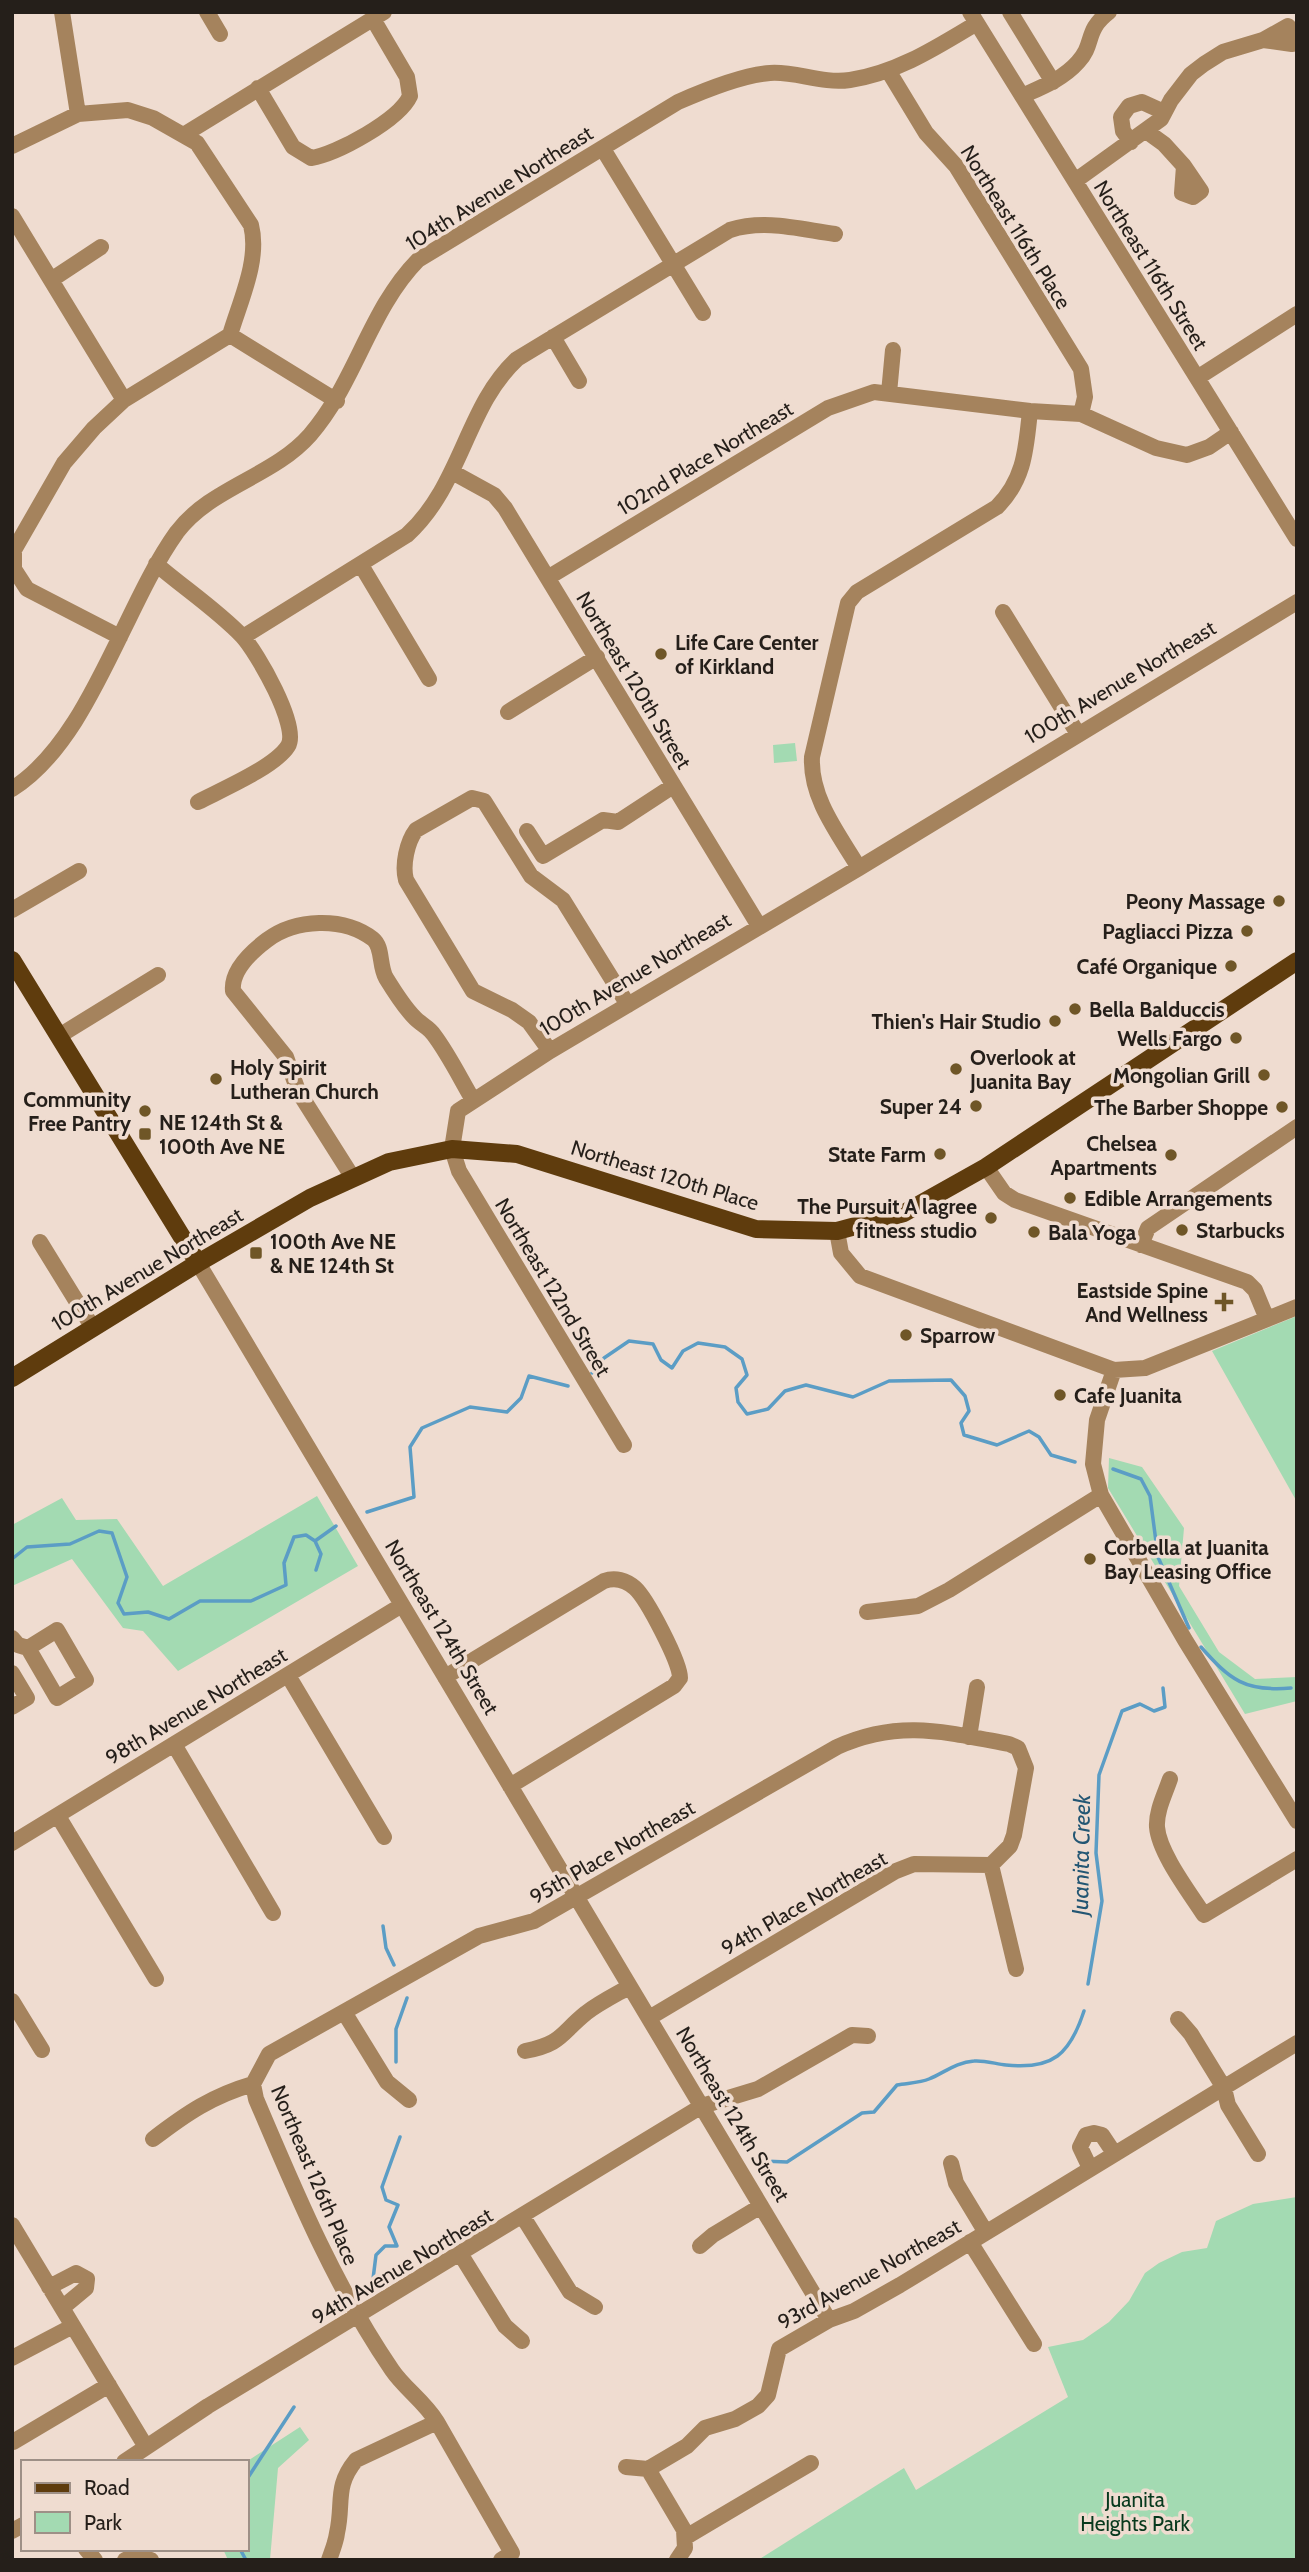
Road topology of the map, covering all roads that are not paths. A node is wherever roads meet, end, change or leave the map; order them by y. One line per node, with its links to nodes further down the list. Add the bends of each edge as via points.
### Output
1 (62, 12): 14 (street)
2 (207, 12): 7 (street)
3 (1010, 12): 10 (street)
4 (1108, 12): 10 (street, via 1094,23 1079,62)
5 (379, 16): 11 (street); 11 (street, via 407,77 410,96 396,114 334,152 311,158 293,147)
6 (974, 18): 9 (street, 104th Avenue Northeast); 12 (street, Northeast 116th Street)
7 (220, 34)
8 (1263, 40): 13 (street, via 1223,52 1204,64 1191,74)
9 (889, 72): 19 (street, 104th Avenue Northeast, via 820,81 771,73 705,90); 38 (street, Northeast 116th Place, via 926,133 956,166 1080,369 1085,397)
10 (1053, 82): 12 (street)
11 (258, 88): 16 (street)
12 (1022, 96): 21 (street, Northeast 116th Street)
13 (1164, 112): 15 (street); 17 (street, via 1142,102 1129,106 1121,117)
14 (78, 114): 16 (street, via 128,110); 18 (street)
15 (1146, 131): 17 (street); 20 (street)
16 (185, 134): 29 (street, via 205,152 255,238)
17 (1131, 142): 21 (street)
18 (12, 146)
19 (603, 149): 25 (street); 36 (street, 104th Avenue Northeast, via 418,260 390,291)
20 (1184, 166)
21 (1075, 181): 32 (street, Northeast 116th Street)
22 (12, 216): 26 (street)
23 (835, 234): 25 (street, via 749,224 730,230)
24 (101, 247): 26 (street)
25 (673, 264): 27 (street); 30 (street)
26 (51, 280): 35 (street)
27 (703, 313)
28 (1295, 319): 32 (street)
29 (230, 335): 35 (street); 36 (street)
30 (553, 337): 33 (street); 40 (street, via 517,359 493,386)
31 (893, 350): 34 (street)
32 (1197, 378): 39 (street, Northeast 116th Street)
33 (579, 381)
34 (889, 393): 37 (street, 102nd Place Northeast); 45 (street, 102nd Place Northeast, via 857,396 828,408)
35 (124, 400): 42 (street, via 64,463)
36 (337, 401): 43 (street, 104th Avenue Northeast, via 290,453 192,516)
37 (1030, 411): 38 (street, 102nd Place Northeast); 58 (street, via 1022,470 1008,496 857,592 848,603 811,775 816,794)
38 (1081, 414): 39 (street, via 1156,448 1186,455)
39 (1231, 432): 41 (street, Northeast 116th Street)
40 (454, 473): 44 (street, via 421,522); 45 (street, Northeast 120th Street, via 494,495)
41 (1297, 539)
42 (13, 549): 48 (street, via 15,569 27,589)
43 (156, 564): 48 (street, 104th Avenue Northeast); 49 (street)
44 (360, 565): 49 (street); 51 (street)
45 (549, 577): 50 (street, Northeast 120th Street)
46 (1297, 602): 53 (street, 100th Avenue Northeast)
47 (1003, 612): 53 (street)
48 (120, 637): 55 (street, 104th Avenue Northeast, via 59,746 30,778)
49 (243, 637): 56 (street, via 289,720 290,744 273,760)
50 (597, 657): 52 (street); 54 (street, Northeast 120th Street)
51 (429, 679)
52 (508, 712)
53 (1078, 734): 58 (street, 100th Avenue Northeast)
54 (673, 786): 57 (street, via 618,822 603,820 543,856); 61 (street, Northeast 120th Street)
55 (13, 788)
56 (198, 802)
57 (527, 831)
58 (859, 868): 61 (street, 100th Avenue Northeast)
59 (79, 871): 60 (street)
60 (12, 910)
61 (760, 926): 65 (street, 100th Avenue Northeast)
62 (12, 960): 66 (main road, Northeast 124th Street)
63 (1297, 961): 71 (main road)
64 (158, 975): 66 (street)
65 (628, 1005): 67 (street, 100th Avenue Northeast); 67 (street, via 563,900 531,876 484,801 472,798 416,830 404,870 418,900 473,990 529,1022)
66 (59, 1036): 76 (main road, Northeast 124th Street)
67 (550, 1051): 68 (street, 100th Avenue Northeast)
68 (473, 1100): 70 (street, 100th Avenue Northeast, via 458,1111); 72 (street, via 434,1033 415,1018 385,977 374,939 324,923 306,922 276,933 238,971 233,991 286,1058 298,1091)
69 (1297, 1128): 75 (street, via 1148,1228)
70 (452, 1149): 72 (main road, 100th Avenue Northeast, via 389,1162); 73 (main road, Northeast 120th Place, via 517,1154 756,1229); 82 (street, Northeast 122nd Street, via 459,1171)
71 (986, 1167): 73 (main road, via 904,1213); 75 (street, via 1004,1193 1015,1200)
72 (353, 1178): 76 (main road, 100th Avenue Northeast)
73 (837, 1231): 80 (street, via 841,1253 860,1276)
74 (40, 1242): 79 (street)
75 (1142, 1245): 78 (street, via 1247,1282)
76 (198, 1263): 79 (main road, 100th Avenue Northeast); 84 (street, Northeast 124th Street)
77 (1297, 1307): 78 (street)
78 (1267, 1319): 80 (street, via 1145,1368)
79 (93, 1328): 81 (main road, 100th Avenue Northeast)
80 (1114, 1370): 83 (street, via 1097,1420 1093,1464)
81 (12, 1378)
82 (624, 1445)
83 (1101, 1496): 85 (street, via 918,1606); 98 (street)
84 (402, 1605): 89 (street, 98th Avenue Northeast); 90 (street, Northeast 124th Street)
85 (867, 1612)
86 (12, 1638): 87 (street)
87 (28, 1648)
88 (12, 1673): 92 (street, via 27,1698)
89 (289, 1677): 94 (street, 98th Avenue Northeast); 99 (street)
90 (445, 1677): 96 (street, Northeast 124th Street); 96 (street, via 604,1581 618,1579 636,1589 676,1658 680,1678 666,1694)
91 (976, 1687): 93 (street)
92 (12, 1707)
93 (969, 1737): 102 (street, 95th Place Northeast, via 1018,1748 1026,1768 1010,1846); 103 (street, 95th Place Northeast, via 906,1729 862,1736)
94 (175, 1746): 97 (street, 98th Avenue Northeast); 104 (street)
95 (1170, 1779): 101 (street, via 1157,1828 1161,1844 1204,1915)
96 (510, 1786): 103 (street, Northeast 124th Street)
97 (58, 1816): 100 (street, 98th Avenue Northeast); 106 (street)
98 (1297, 1821)
99 (384, 1837)
100 (12, 1843)
101 (1297, 1858)
102 (991, 1864): 105 (street); 110 (street, 94th Place Northeast, via 914,1864 896,1871)
103 (578, 1899): 107 (street, Northeast 124th Street); 109 (street, 95th Place Northeast, via 534,1921 479,1936)
104 (273, 1913)
105 (1016, 1969)
106 (156, 1979)
107 (629, 1987): 110 (street, Northeast 124th Street); 115 (street, via 586,2013 547,2047)
108 (12, 2001): 114 (street)
109 (344, 2012): 116 (street, 95th Place Northeast, via 269,2054); 118 (street, via 387,2082)
110 (649, 2018): 119 (street, Northeast 124th Street)
111 (1178, 2019): 117 (street)
112 (868, 2036): 119 (street, 94th Avenue Northeast, via 852,2035 758,2089)
113 (1297, 2043): 117 (street, 93rd Avenue Northeast)
114 (42, 2050)
115 (525, 2050)
116 (253, 2084): 120 (street, via 202,2104); 135 (street, Northeast 126th Place, via 315,2236)
117 (1224, 2088): 121 (street, 93rd Avenue Northeast); 122 (street, via 1228,2105)
118 (409, 2100)
119 (702, 2106): 125 (street, Northeast 124th Street); 126 (street, 94th Avenue Northeast)
120 (153, 2139)
121 (1114, 2154): 124 (street, 93rd Avenue Northeast); 124 (street, via 1102,2135 1086,2136 1080,2151)
122 (1258, 2154)
123 (951, 2163): 128 (street, via 956,2183)
124 (1090, 2168): 128 (street, 93rd Avenue Northeast)
125 (761, 2206): 130 (street); 136 (street, Northeast 124th Street)
126 (523, 2217): 131 (street, 94th Avenue Northeast); 133 (street, via 570,2292)
127 (12, 2225): 132 (street)
128 (985, 2231): 129 (street, 93rd Avenue Northeast)
129 (970, 2242): 136 (street, 93rd Avenue Northeast, via 854,2311); 139 (street)
130 (700, 2246)
131 (461, 2255): 135 (street, 94th Avenue Northeast); 138 (street, via 505,2326)
132 (49, 2287): 134 (street); 134 (street, via 76,2273 87,2279 86,2288)
133 (595, 2307)
134 (62, 2308): 137 (street)
135 (359, 2317): 142 (street, Northeast 126th Place, via 394,2373 424,2401); 144 (street, 94th Avenue Northeast)
136 (829, 2320): 148 (street, 93rd Avenue Northeast, via 779,2349 768,2395 758,2406 705,2428 687,2446)
137 (73, 2326): 140 (street); 141 (street)
138 (522, 2341)
139 (1034, 2344)
140 (12, 2358)
141 (108, 2385): 143 (street); 144 (street)
142 (437, 2422): 152 (street, via 356,2460 349,2468 342,2481 337,2533); 153 (street, Northeast 126th Place, via 512,2553)
143 (13, 2442)
144 (146, 2447): 145 (street, 94th Avenue Northeast)
145 (127, 2460)
146 (811, 2463): 149 (street)
147 (626, 2467): 148 (street)
148 (648, 2469): 149 (street)
149 (686, 2537): 154 (street)
150 (125, 2560): 151 (street, via 134,2556)
151 (151, 2560)
152 (329, 2560)
153 (501, 2560)
154 (677, 2560)

